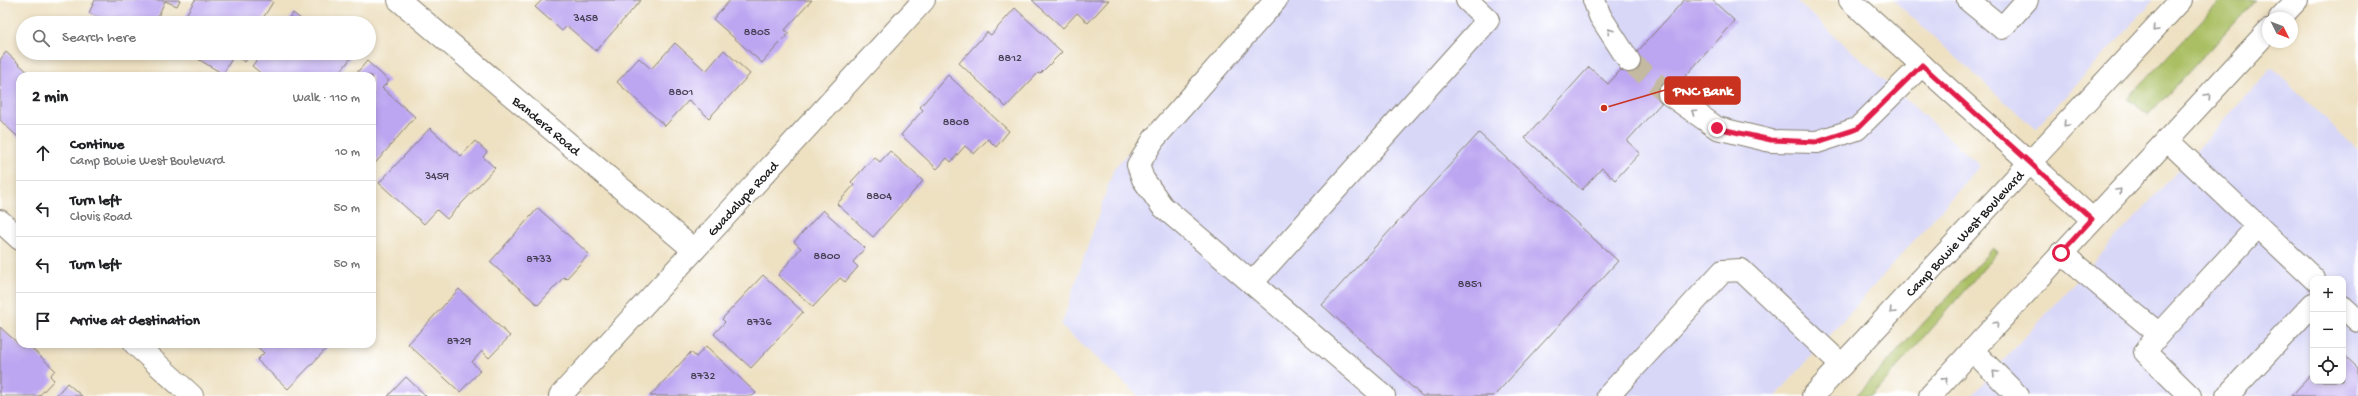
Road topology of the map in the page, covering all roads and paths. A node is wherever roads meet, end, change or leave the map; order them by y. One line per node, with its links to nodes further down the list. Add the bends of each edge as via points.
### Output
1 (399, 0): 22 (street, Bandera Road)
2 (924, 0): 22 (street, Guadalupe Road)
3 (1276, 0): 25 (street, via 1154,139 1138,165 1143,179 1162,206)
4 (1467, 0): 25 (street, via 1488,20)
5 (1594, 0): 13 (street, one-way to 5, via 1600,16)
6 (1850, 0): 14 (street)
7 (1968, 0): 8 (street, via 2002,28)
8 (2026, 0)
9 (2181, 0): 17 (street, Camp Bowie West Boulevard, one-way to 17)
10 (2297, 0): 11 (street)
11 (2286, 12)
12 (2262, 37): 16 (street, one-way to 12)
13 (1629, 61)
14 (1922, 65): 15 (street, one-way to 15, via 1857,129 1817,142 1771,140 1717,128); 17 (street)
15 (1669, 94)
16 (2167, 140): 18 (street, one-way to 16); 20 (street)
17 (2030, 163): 18 (street); 32 (street, Camp Bowie West Boulevard, one-way to 32)
18 (2092, 219): 23 (street)
19 (0, 221): 21 (street)
20 (2258, 226): 24 (street); 29 (street)
21 (16, 235)
22 (694, 250): 34 (street, Guadalupe Road)
23 (2061, 253): 29 (street); 31 (street, one-way to 23)
24 (2311, 276)
25 (1252, 283): 35 (street)
26 (2310, 307): 41 (street)
27 (2346, 310): 28 (street)
28 (2358, 321)
29 (2159, 334): 40 (street, via 2145,352)
30 (139, 348): 33 (street)
31 (1972, 350): 38 (street, one-way to 31); 39 (street, one-way to 31)
32 (1842, 365): 36 (street, via 1741,270 1723,272); 37 (street, Camp Bowie West Boulevard)
33 (192, 396)
34 (560, 396)
35 (1384, 396)
36 (1608, 396)
37 (1814, 396)
38 (1930, 396)
39 (2018, 396)
40 (2190, 396)
41 (2227, 396)

